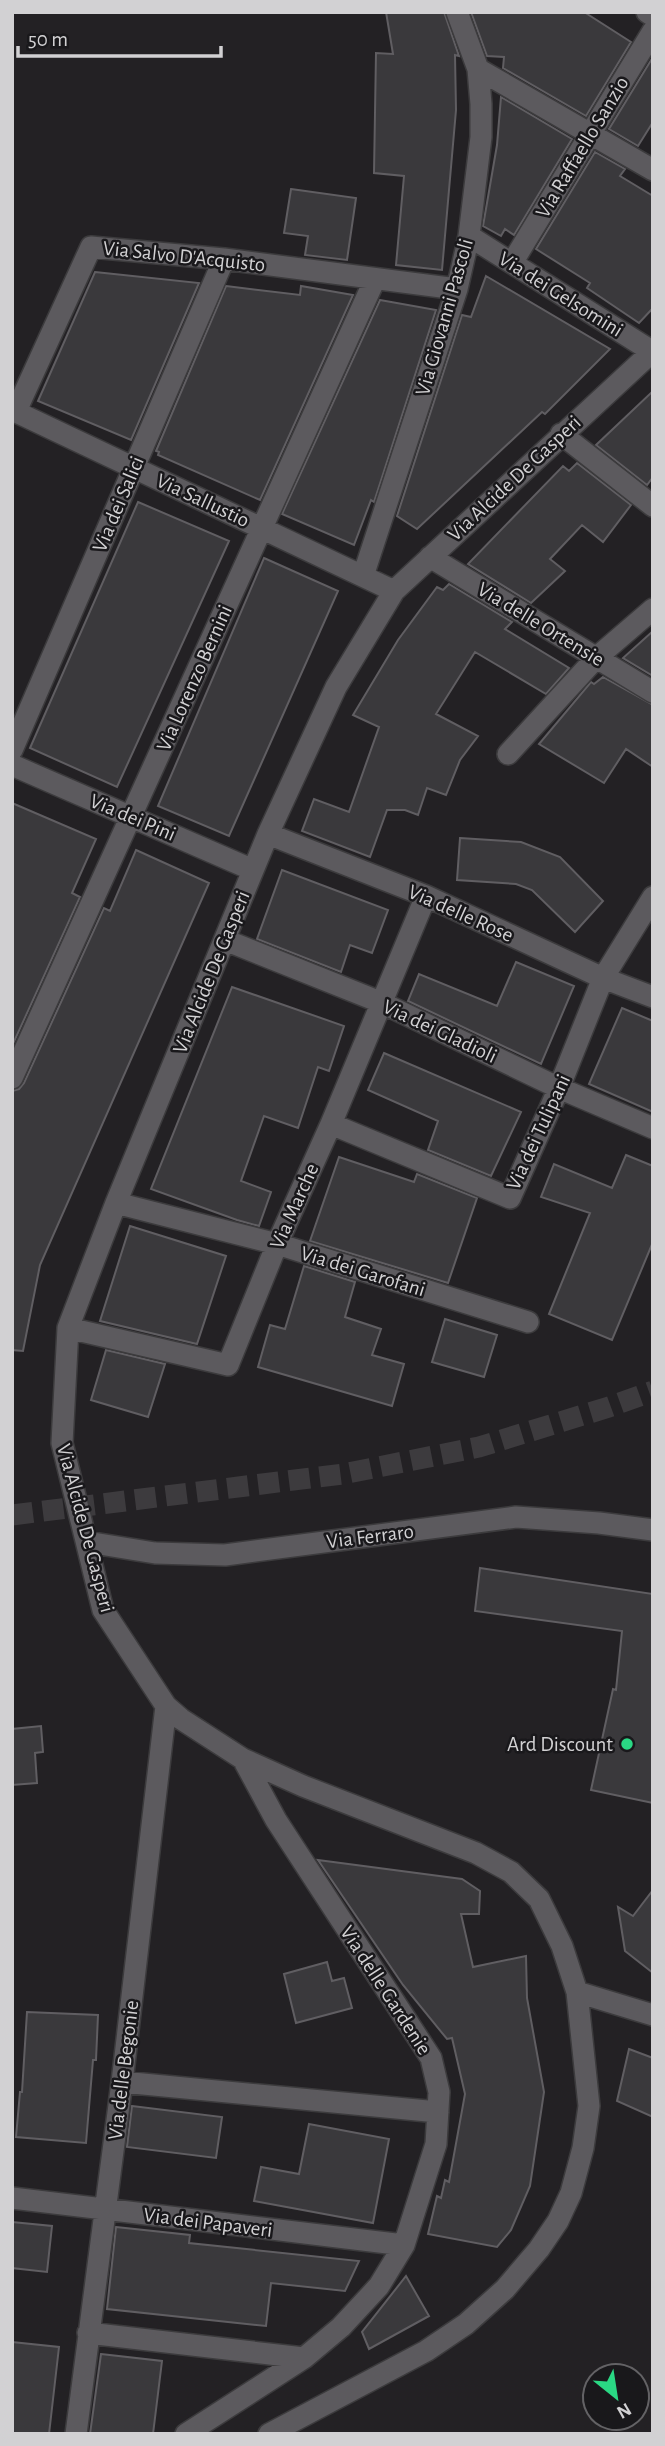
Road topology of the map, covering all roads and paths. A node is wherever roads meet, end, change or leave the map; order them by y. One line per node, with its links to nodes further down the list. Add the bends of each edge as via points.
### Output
1 (457, 12): 5 (street, Via Giovanni Pascoli)
2 (647, 12): 3 (street)
3 (653, 16)
4 (653, 31): 6 (street, Via Raffaello Sanzio)
5 (478, 69): 6 (street); 8 (street, Via Giovanni Pascoli, via 481,137)
6 (590, 135): 7 (street); 10 (street, Via Raffaello Sanzio)
7 (653, 170)
8 (469, 236): 10 (street, Via dei Gelsomini); 12 (street, Via Giovanni Pascoli)
9 (224, 259): 11 (street, Via Salvo D'Acquisto); 14 (street, Via Salvo D'Acquisto, via 91,247); 16 (street, Via dei Salici)
10 (512, 263): 13 (street, Via dei Gelsomini)
11 (375, 279): 12 (street, Via Salvo D'Acquisto); 18 (street, Via Lorenzo Bernini)
12 (457, 289): 20 (street, Via Giovanni Pascoli)
13 (652, 352): 15 (street, Via Alcide De Gasperi)
14 (14, 410): 16 (street, Via Sallustio)
15 (561, 434): 17 (street); 19 (street, Via Alcide De Gasperi)
16 (134, 467): 18 (street, Via Sallustio); 25 (street, Via dei Salici)
17 (653, 506)
18 (262, 528): 20 (street, Via Sallustio); 28 (street, Via Lorenzo Bernini)
19 (430, 557): 21 (street, Via Alcide De Gasperi); 23 (street, Via delle Ortensie)
20 (363, 576): 21 (street, Via Sallustio)
21 (394, 591): 29 (street, Via Alcide De Gasperi, via 336,687)
22 (653, 609): 23 (street)
23 (596, 658): 24 (street, Via delle Ortensie); 26 (street)
24 (653, 692)
25 (12, 750)
26 (508, 754)
27 (12, 765): 28 (street, Via dei Pini)
28 (131, 816): 30 (street, Via dei Pini); 37 (street, Via Lorenzo Bernini)
29 (268, 834): 30 (street, Via Alcide De Gasperi); 31 (street, Via delle Rose)
30 (253, 870): 33 (street, Via Alcide De Gasperi)
31 (426, 896): 34 (street, Via delle Rose); 36 (street, Via Marche)
32 (653, 897): 34 (street, Via dei Tulipani)
33 (225, 940): 36 (street, Via dei Gladioli); 41 (street, Via Alcide De Gasperi)
34 (603, 978): 35 (street, Via delle Rose); 38 (street, Via dei Tulipani)
35 (653, 997)
36 (380, 1002): 38 (street, Via dei Gladioli); 39 (street, Via Marche)
37 (12, 1078)
38 (559, 1088): 39 (street, Via dei Tulipani, via 510,1198); 40 (street, Via dei Gladioli)
39 (331, 1124): 42 (street, Via Marche)
40 (653, 1128)
41 (116, 1203): 42 (street, Via dei Garofani); 44 (street, Via Alcide De Gasperi)
42 (276, 1244): 43 (street, Via dei Garofani); 44 (street, Via Marche, via 228,1365)
43 (528, 1322)
44 (68, 1328): 46 (street, Via Alcide De Gasperi, via 62,1443)
45 (653, 1530): 46 (street, Via Ferraro, via 516,1517 225,1555 155,1553)
46 (87, 1542): 47 (street, Via Alcide De Gasperi, via 103,1610)
47 (166, 1706): 48 (street, Via Alcide De Gasperi); 51 (street, Via delle Begonie)
48 (243, 1759): 49 (street, Via Alcide De Gasperi, via 476,1853 512,1872 538,1899 562,1945); 52 (street, Via delle Gardenie, via 276,1820 430,2058 439,2092)
49 (577, 1992): 50 (street); 60 (street, Via Alcide De Gasperi, via 589,2106 583,2148 571,2193 539,2249 505,2289 466,2324 426,2351)
50 (653, 2015)
51 (122, 2082): 52 (street); 54 (street, Via delle Begonie)
52 (438, 2112): 55 (street, Via delle Gardenie, via 436,2144)
53 (12, 2198): 54 (street, Via dei Papaveri)
54 (105, 2209): 55 (street, Via dei Papaveri); 56 (street, Via delle Begonie)
55 (404, 2245): 57 (street, Via delle Gardenie, via 379,2286)
56 (88, 2333): 57 (street); 58 (street, Via delle Begonie)
57 (304, 2358): 59 (street, Via delle Gardenie)
58 (76, 2434)
59 (187, 2434)
60 (269, 2434)

